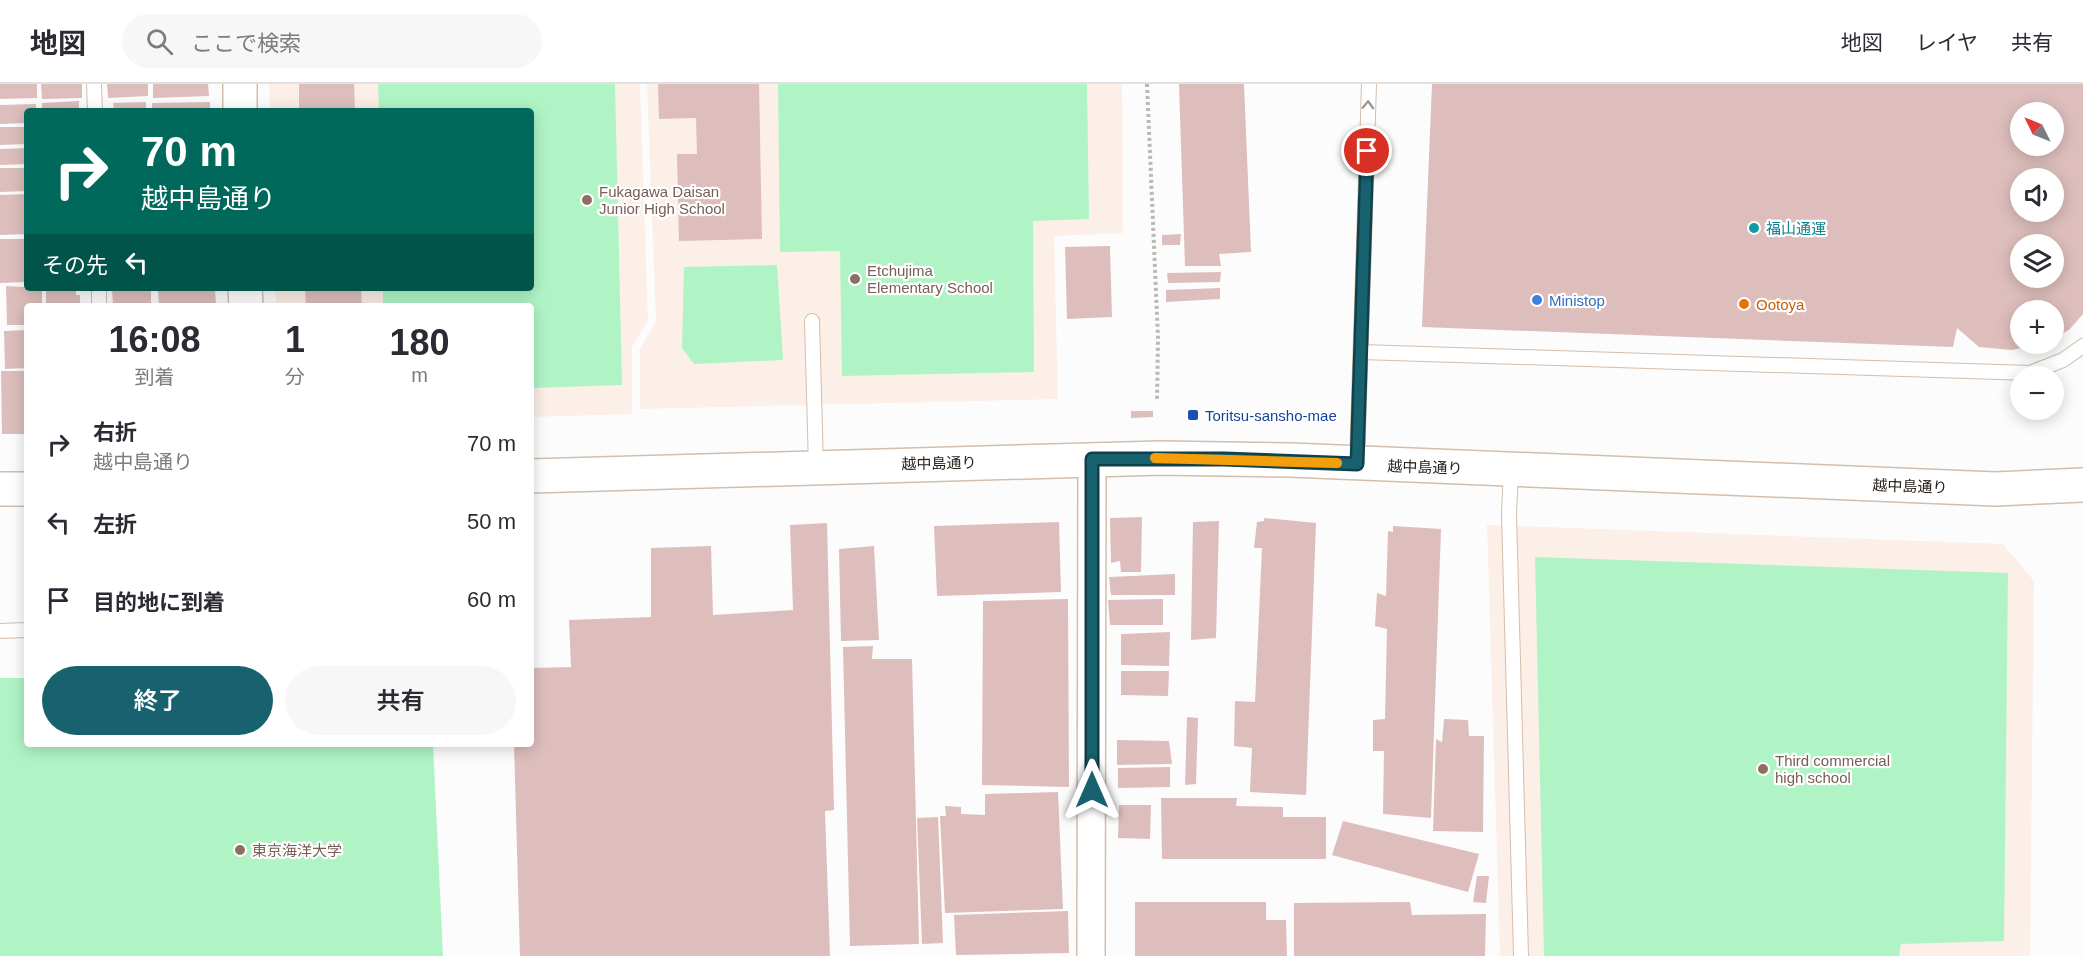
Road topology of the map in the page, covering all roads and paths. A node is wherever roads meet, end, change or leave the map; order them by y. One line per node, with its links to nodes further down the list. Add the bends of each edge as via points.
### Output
1 (94, 84): 5 (lane)
2 (240, 84): 6 (street)
3 (1147, 84): 10 (path)
4 (1369, 84): 9 (lane, one-way to 4)
5 (95, 108)
6 (240, 108)
7 (812, 321): 13 (lane)
8 (2083, 346): 9 (lane, via 2063,360 2030,373)
9 (1360, 352): 12 (lane)
10 (1157, 401)
11 (1092, 459): 12 (street, 越中島通り); 13 (street, 越中島通り); 23 (street)
12 (1357, 464): 14 (street, 越中島通り)
13 (816, 466): 15 (street, 越中島通り)
14 (1511, 470): 19 (street, 越中島通り); 24 (lane)
15 (534, 476)
16 (2083, 485): 19 (street, 越中島通り)
17 (0, 489): 18 (street)
18 (24, 489)
19 (1995, 489): 20 (street, 越中島通り)
20 (2083, 506)
21 (24, 630): 22 (lane)
22 (0, 631)
23 (1091, 956)
24 (1521, 956)

